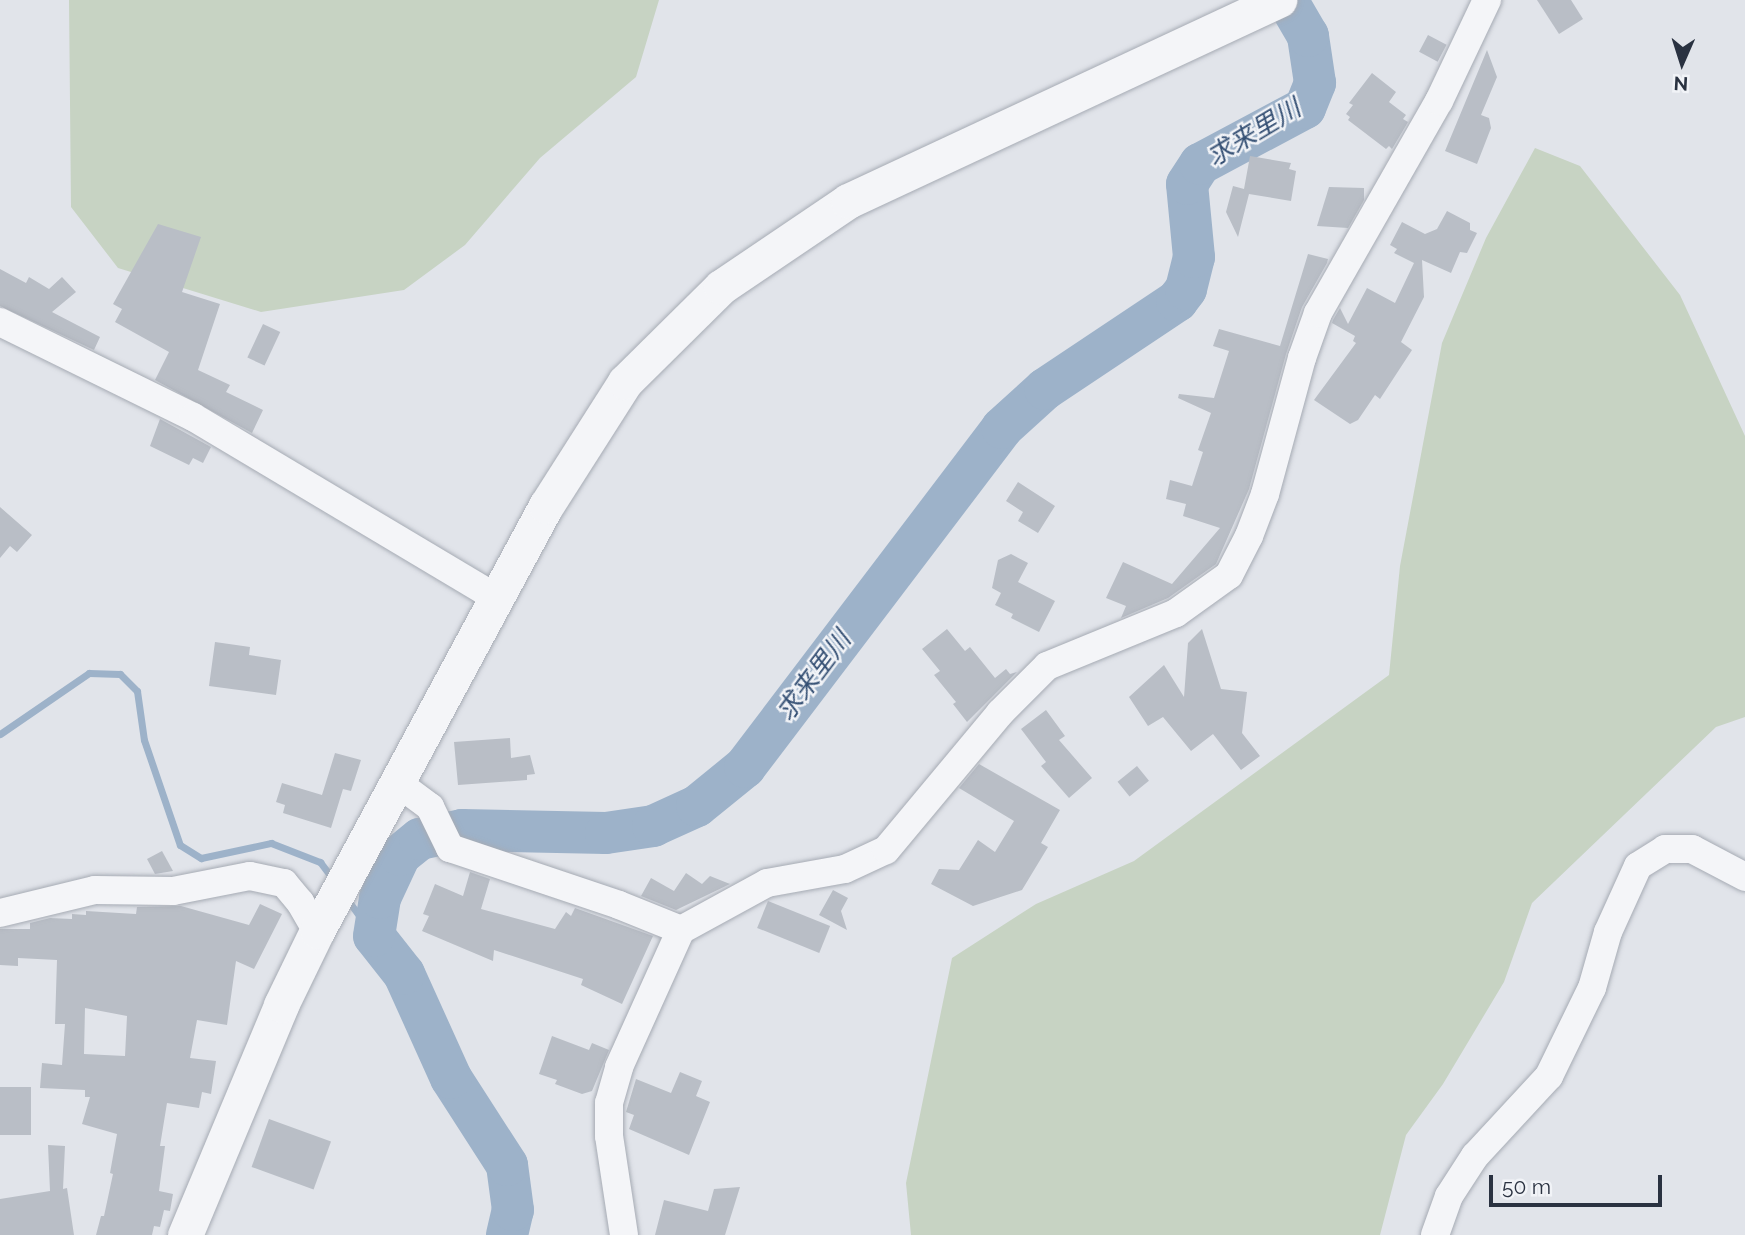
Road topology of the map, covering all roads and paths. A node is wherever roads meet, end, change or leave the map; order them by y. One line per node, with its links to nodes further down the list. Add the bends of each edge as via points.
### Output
1 (1487, 0): 9 (street, via 1439,101 1318,313 1265,494 1230,575 1176,613 1047,666 1000,713 886,850 845,869 767,883)
2 (1273, 3): 4 (street, via 848,201 721,287 625,382 546,506)
3 (0, 323): 4 (street, via 246,446)
4 (498, 598): 5 (street)
5 (395, 782): 8 (street); 9 (street, via 430,807 450,848)
6 (1745, 877): 12 (street, via 1692,849 1665,849 1638,866 1608,932 1592,988 1549,1076 1475,1156 1449,1196)
7 (0, 913): 8 (street, via 95,890 173,891 250,876 284,883)
8 (322, 922): 10 (street, via 281,1005)
9 (681, 930): 11 (street, via 619,1068 609,1103 609,1136)
10 (185, 1235)
11 (624, 1235)
12 (1435, 1235)

